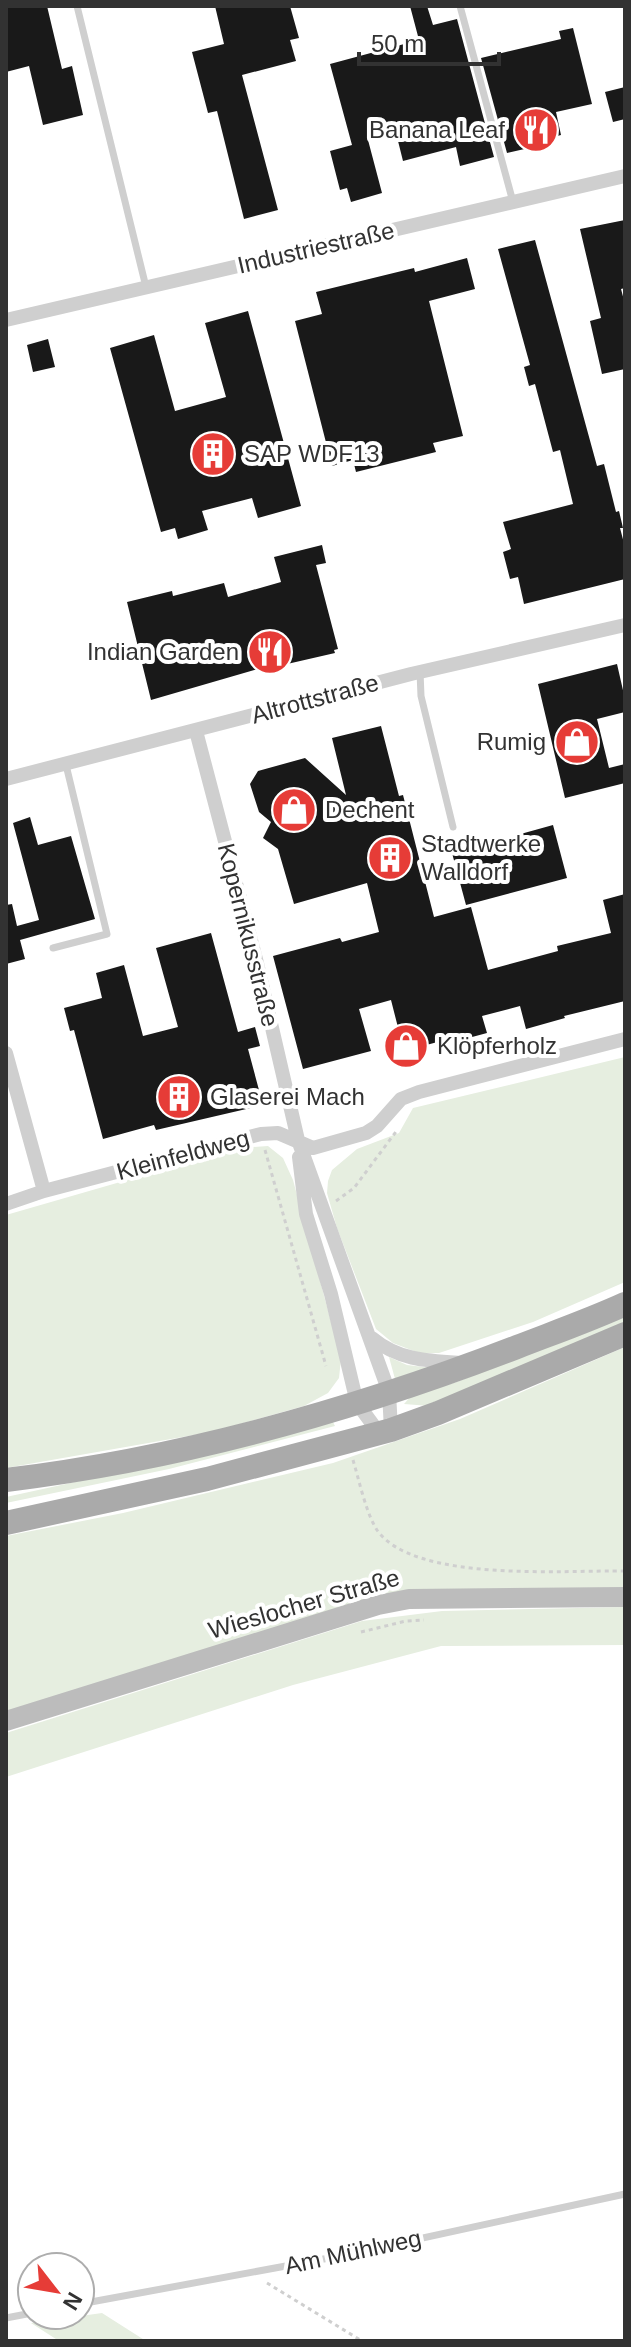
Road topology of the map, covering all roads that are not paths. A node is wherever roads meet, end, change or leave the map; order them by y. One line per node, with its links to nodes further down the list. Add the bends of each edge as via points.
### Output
1 (77, 6): 5 (lane)
2 (460, 6): 4 (lane)
3 (625, 176): 4 (street, Industriestraße)
4 (513, 202): 5 (street, Industriestraße)
5 (146, 287): 6 (street, Industriestraße)
6 (6, 320)
7 (625, 625): 8 (street, Altrottstraße)
8 (420, 672): 9 (street, Altrottstraße); 12 (lane, via 421,696)
9 (196, 731): 10 (street, Altrottstraße); 16 (street, Kopernikusstraße)
10 (66, 765): 11 (street, Altrottstraße); 13 (lane, via 107,934)
11 (6, 779)
12 (453, 827)
13 (53, 948)
14 (625, 1039): 16 (street, Kleinfeldweg, via 401,1099 366,1133 313,1148)
15 (6, 1053): 17 (street)
16 (298, 1140): 17 (street, Kleinfeldweg, via 261,1134); 21 (street, Kopernikusstraße); 24 (street, Kopernikusstraße, via 306,1214)
17 (44, 1191): 18 (street, Kleinfeldweg)
18 (6, 1204)
19 (625, 1304): 22 (main road)
20 (625, 1334): 25 (main road)
21 (372, 1338): 22 (street, via 405,1357); 23 (street, Kopernikusstraße)
22 (473, 1364): 23 (main road)
23 (389, 1392): 24 (main road); 25 (street, Kopernikusstraße)
24 (357, 1403): 25 (street, Kopernikusstraße); 26 (main road, via 160,1454)
25 (385, 1432): 27 (main road, via 207,1479)
26 (6, 1480)
27 (6, 1523)
28 (625, 1597): 29 (street, Wieslocher Straße, via 409,1599 378,1605)
29 (6, 1721)
30 (625, 2194): 31 (lane, Am Mühlweg)
31 (96, 2301)

